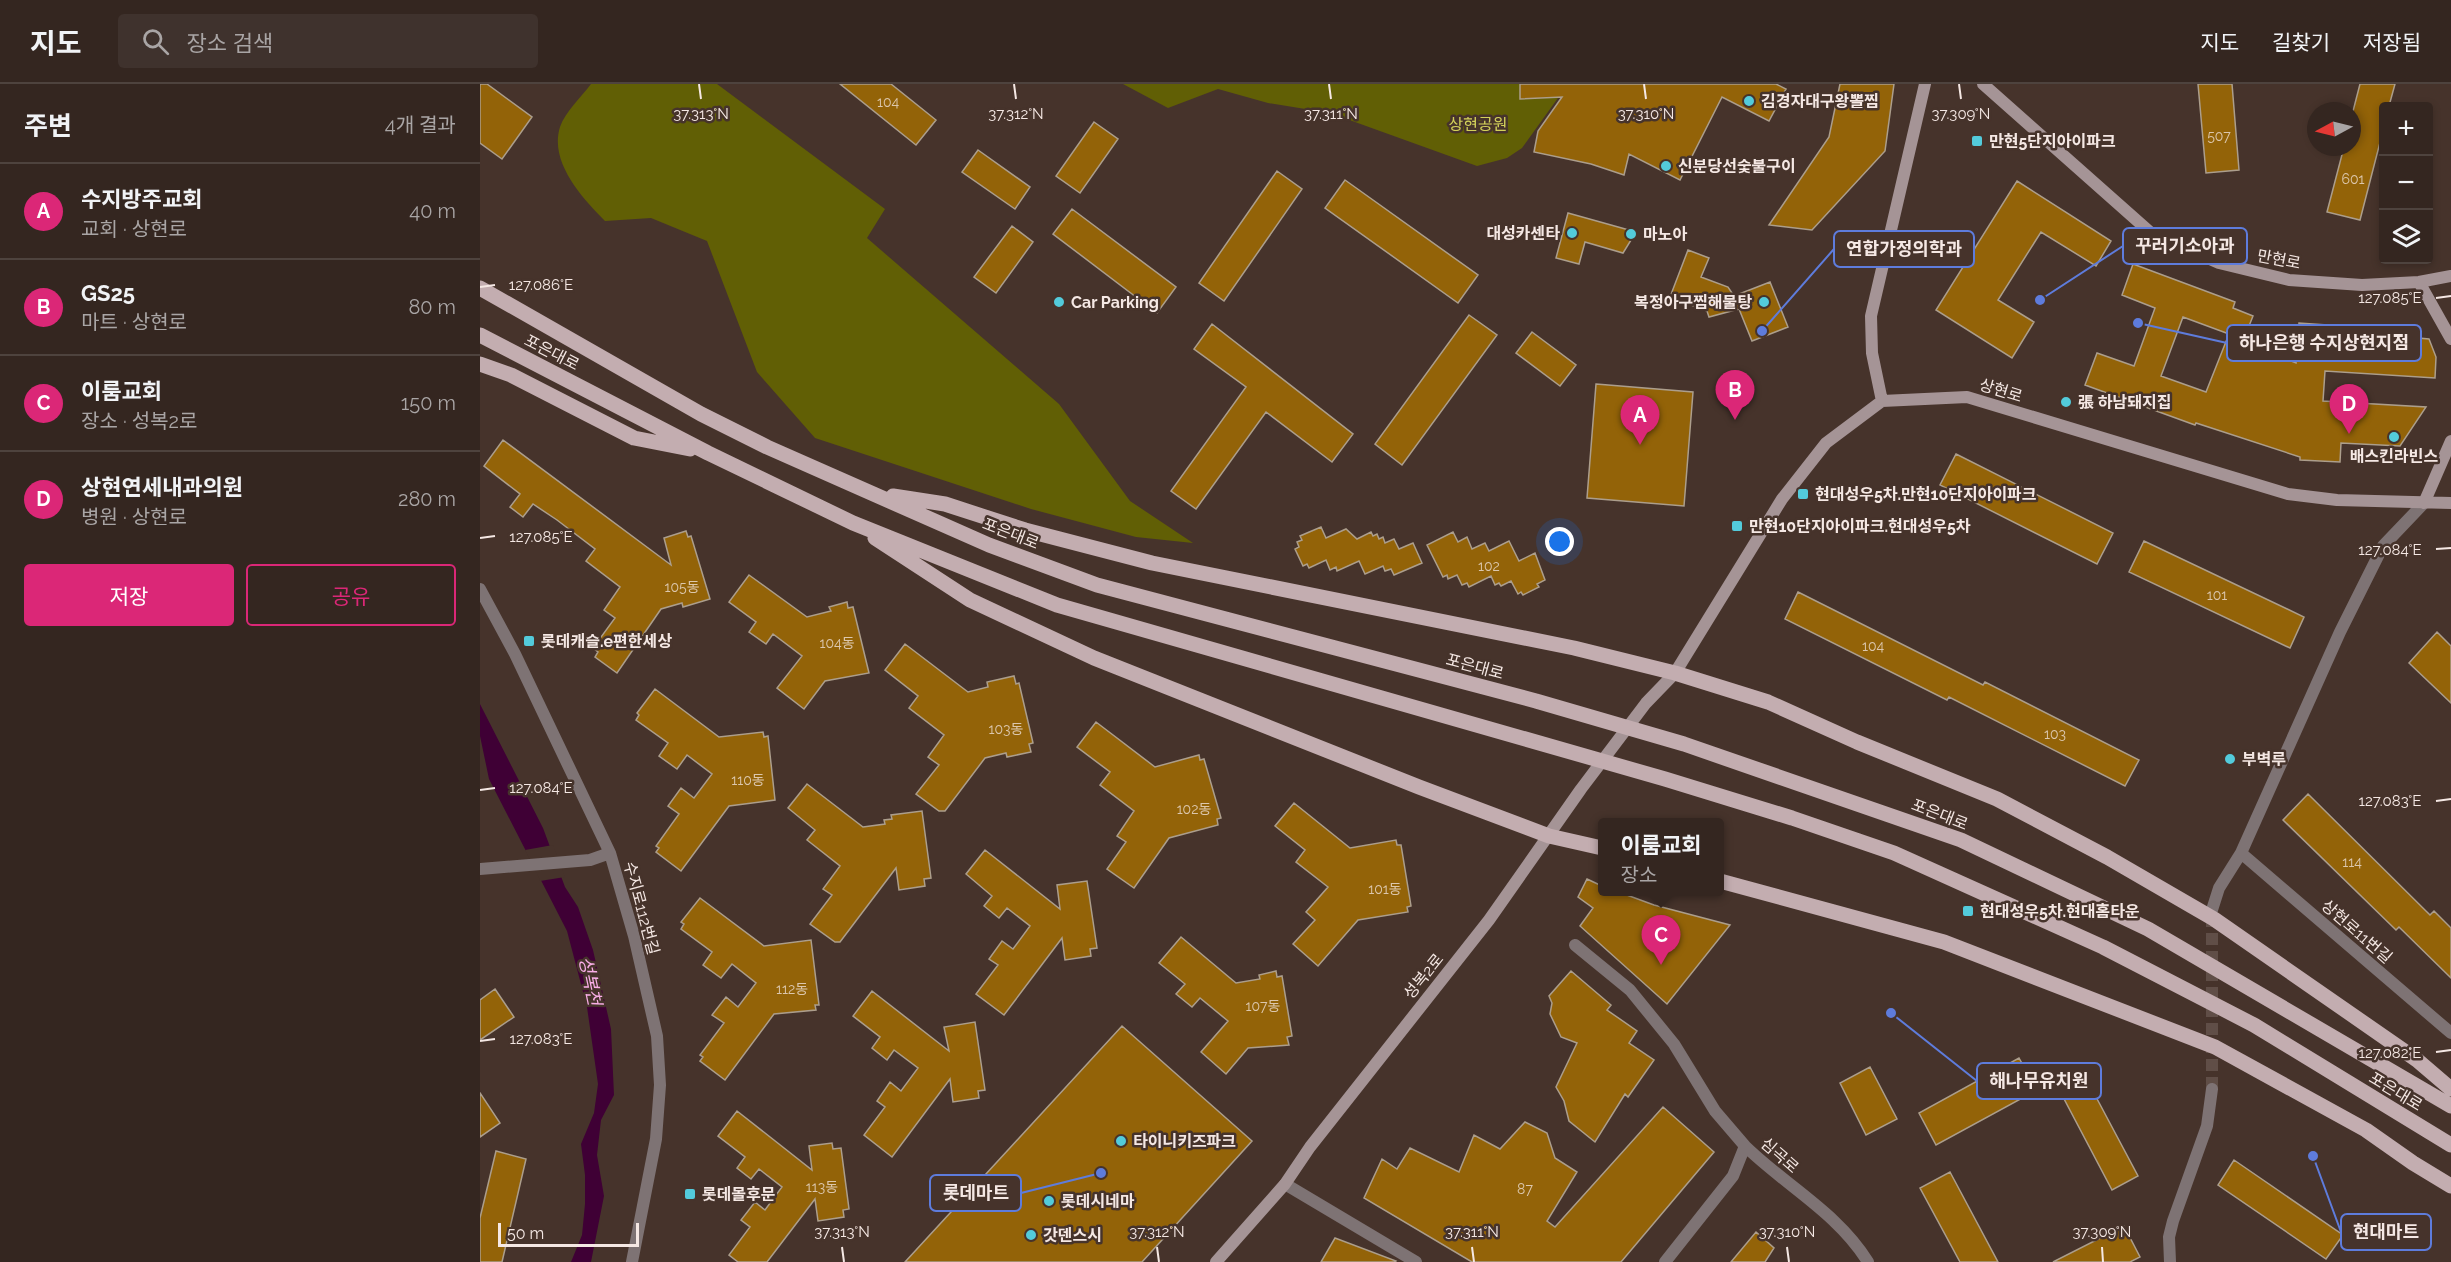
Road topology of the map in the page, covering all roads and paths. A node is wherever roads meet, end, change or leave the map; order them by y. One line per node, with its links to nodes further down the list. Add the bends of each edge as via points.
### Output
1 (1925, 84): 9 (street, via 1871,316 1872,353)
2 (1983, 84): 4 (street, 만현로, via 2151,233 2219,263 2289,280 2362,285)
3 (2451, 276): 4 (street, 만현로)
4 (2419, 282): 7 (street)
5 (482, 289): 12 (main road, 포은대로, via 701,414)
6 (481, 335): 11 (main road, 포은대로)
7 (2451, 339)
8 (480, 364): 11 (main road, via 511,375 634,438)
9 (1882, 401): 13 (street, 상현로, via 1967,396 2288,494); 17 (street, via 1826,443 1790,490)
10 (2451, 441): 13 (street)
11 (708, 453): 15 (main road, 포은대로)
12 (872, 493): 17 (main road, via 945,504 1025,530 1152,563 1574,648); 29 (main road, 포은대로, via 989,545 1097,585 1684,744 1961,840 2148,929)
13 (2424, 503): 14 (street, 상현로); 21 (street, via 2383,546)
14 (2451, 503)
15 (853, 523): 18 (main road, via 970,600 1094,658); 30 (main road, 포은대로, via 1057,605 1665,779 1894,853 2103,946 2254,1025)
16 (480, 589): 20 (street, 수지로112번길)
17 (1675, 673): 18 (street, 성복2로, via 1646,703); 28 (main road, via 1768,702 1997,799 2107,857 2232,932 2408,1053)
18 (1549, 836): 19 (main road); 32 (street, 성복2로)
19 (1598, 847)
20 (610, 853): 22 (street, via 590,860); 34 (street, 수지로112번길, via 634,936 658,1046 656,1138)
21 (2241, 853): 24 (street, via 2219,888); 26 (street, 상현로11번길)
22 (480, 869)
23 (1724, 882): 33 (main road, via 1944,942 2215,1047 2366,1130)
24 (2212, 910)
25 (1575, 945): 31 (street, via 1630,990 1674,1044 1715,1111)
26 (2451, 1034)
27 (2212, 1089): 39 (street, via 2207,1126 2173,1221)
28 (2451, 1089)
29 (2451, 1106)
30 (2451, 1145)
31 (1745, 1146): 37 (street, 심곡로, via 1733,1176); 38 (street, 심곡로, via 1853,1239)
32 (1285, 1184): 35 (street, 성복2로); 36 (street)
33 (2451, 1186)
34 (632, 1262)
35 (1216, 1262)
36 (1416, 1262)
37 (1665, 1262)
38 (1868, 1262)
39 (2170, 1262)

